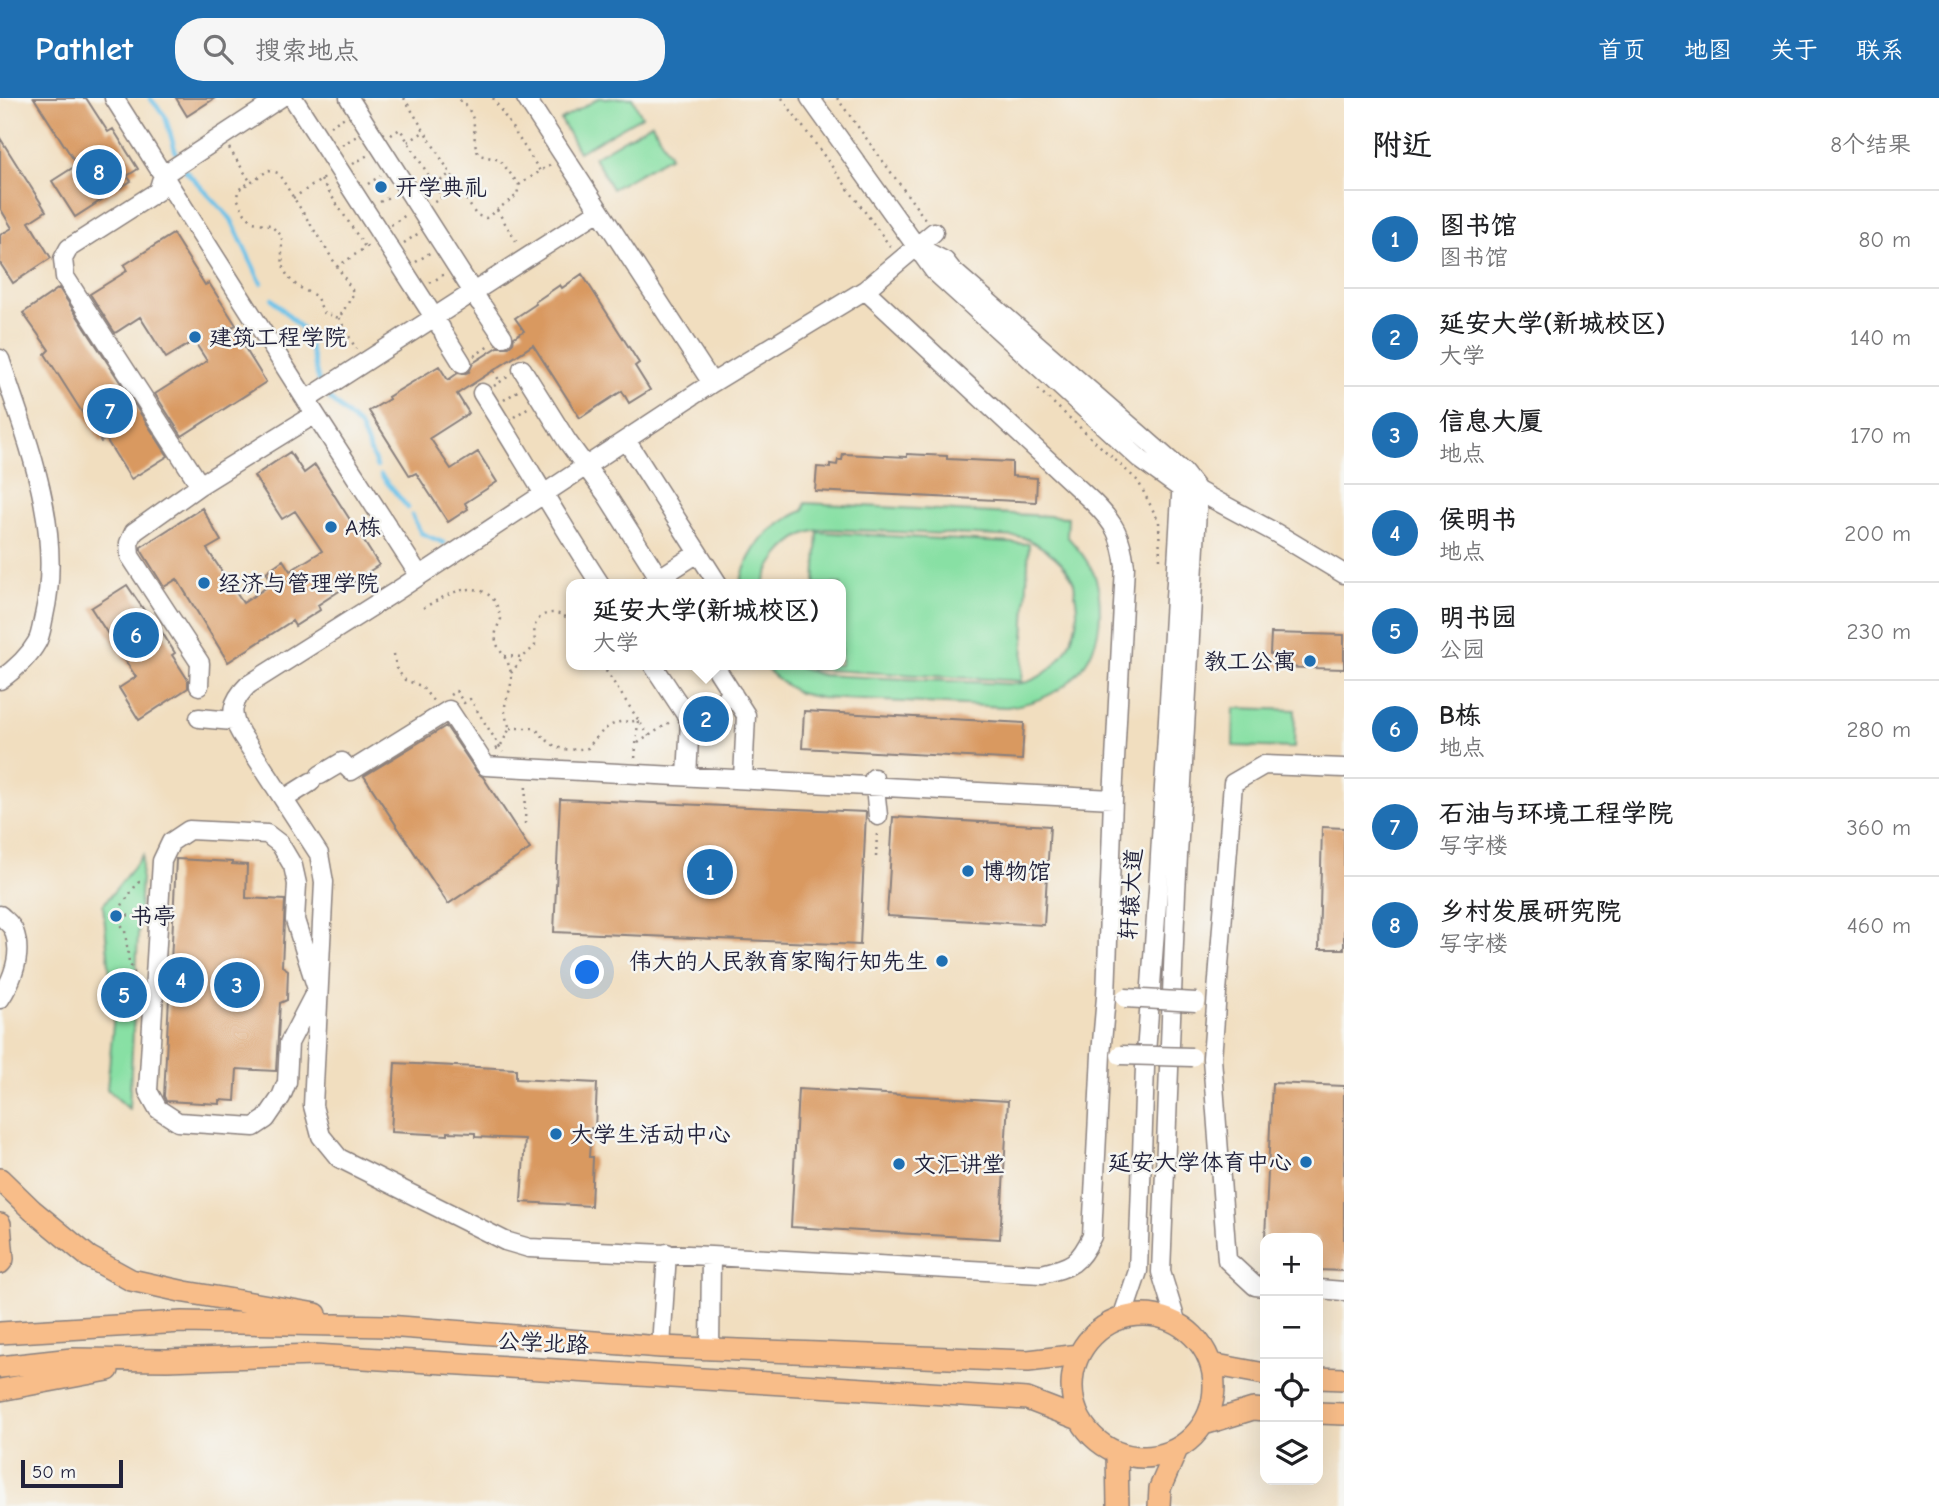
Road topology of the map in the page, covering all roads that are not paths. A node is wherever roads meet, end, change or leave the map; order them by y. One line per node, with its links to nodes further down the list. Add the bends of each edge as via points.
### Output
1 (114, 98): 7 (street)
2 (281, 98): 7 (street)
3 (293, 98): 13 (street)
4 (526, 98): 8 (street)
5 (810, 98): 10 (street)
6 (353, 104): 12 (street)
7 (163, 175): 20 (street); 24 (street, via 158,191 69,248 63,259 65,277)
8 (599, 211): 12 (street, via 526,258); 18 (street)
9 (934, 232): 10 (street)
10 (918, 247): 11 (street); 23 (street, via 934,271 1140,459)
11 (865, 290): 18 (street); 46 (street, via 1102,510 1122,543 1125,566)
12 (479, 301): 13 (street); 14 (street)
13 (440, 327): 16 (street); 20 (street, via 364,363)
14 (503, 337)
15 (0, 359): 35 (street, via 44,506 50,592 38,640)
16 (462, 363)
17 (526, 376): 22 (street)
18 (712, 383): 21 (street)
19 (486, 400): 25 (street)
20 (310, 407): 24 (street); 28 (street)
21 (626, 440): 22 (street); 26 (street)
22 (585, 466): 25 (street); 30 (street)
23 (1187, 484): 27 (street); 63 (street, 轩辕大道, via 1145,1067 1138,1271); 64 (street, 轩辕大道, via 1161,1272)
24 (200, 485): 36 (street, via 134,532 129,543 130,556 200,663)
25 (544, 494): 28 (street); 29 (street)
26 (698, 553): 31 (street); 32 (street)
27 (1344, 574)
28 (419, 575): 40 (street, via 247,685 234,706)
29 (597, 579)
30 (656, 579)
31 (662, 579)
32 (715, 579)
33 (663, 670): 38 (street)
34 (717, 670): 37 (street)
35 (0, 680)
36 (200, 686)
37 (733, 694): 38 (street); 43 (street, via 746,715)
38 (687, 717): 42 (street)
39 (199, 718): 40 (street)
40 (233, 722): 49 (street, via 318,854 324,882)
41 (1344, 768): 52 (street, via 1264,765 1233,783)
42 (687, 776): 43 (street); 45 (street, via 486,766 449,710 351,771 342,762)
43 (743, 779): 44 (street)
44 (875, 782): 46 (street); 47 (street)
45 (292, 794)
46 (1113, 799): 50 (street)
47 (878, 816)
48 (0, 915): 51 (street, via 13,929 18,947 15,973)
49 (317, 989): 49 (street, via 289,1043 287,1082 266,1119 254,1127 178,1122 158,1109 148,1091 162,861 171,842 189,830 267,834 280,844 293,866 295,920); 57 (street, via 313,1106 321,1136 339,1158 505,1241 530,1248)
50 (1106, 998): 52 (street, bridge); 53 (street)
51 (0, 999)
52 (1216, 1004): 54 (street)
53 (1101, 1054): 54 (street, bridge); 58 (street, via 1092,1236 1083,1256 1065,1268 1042,1274)
54 (1212, 1058): 60 (street, via 1227,1260)
55 (0, 1179): 65 (main road, via 89,1257 131,1280)
56 (0, 1224): 59 (main road)
57 (667, 1253): 58 (street); 67 (street)
58 (711, 1256): 68 (street)
59 (0, 1263)
60 (1260, 1286)
61 (1323, 1289): 62 (street)
62 (1344, 1291)
63 (1122, 1318): 64 (main road, via 1150,1315); 69 (main road, via 1104,1326)
64 (1177, 1324): 71 (main road, via 1192,1334)
65 (387, 1326): 66 (main road, 公学北路, via 182,1322); 67 (main road, 公学北路)
66 (0, 1333)
67 (661, 1348): 68 (main road, 公学北路)
68 (710, 1350): 69 (main road, 公学北路, via 1028,1361)
69 (1079, 1355): 80 (main road, via 1072,1387)
70 (167, 1360): 72 (main road, 公学北路, via 72,1359); 76 (main road); 80 (main road, 公学北路, via 315,1355 1027,1399)
71 (1210, 1364): 73 (main road); 81 (main road, via 1213,1395)
72 (0, 1367)
73 (1260, 1374)
74 (1323, 1377): 75 (main road)
75 (1344, 1379)
76 (0, 1390)
77 (1260, 1410): 81 (main road)
78 (1323, 1413): 79 (main road)
79 (1344, 1414)
80 (1079, 1419): 83 (main road, via 1102,1445)
81 (1203, 1424): 82 (main road)
82 (1177, 1449): 83 (main road, via 1148,1458); 85 (main road, via 1160,1488)
83 (1117, 1453): 84 (main road)
84 (1118, 1506)
85 (1159, 1506)

